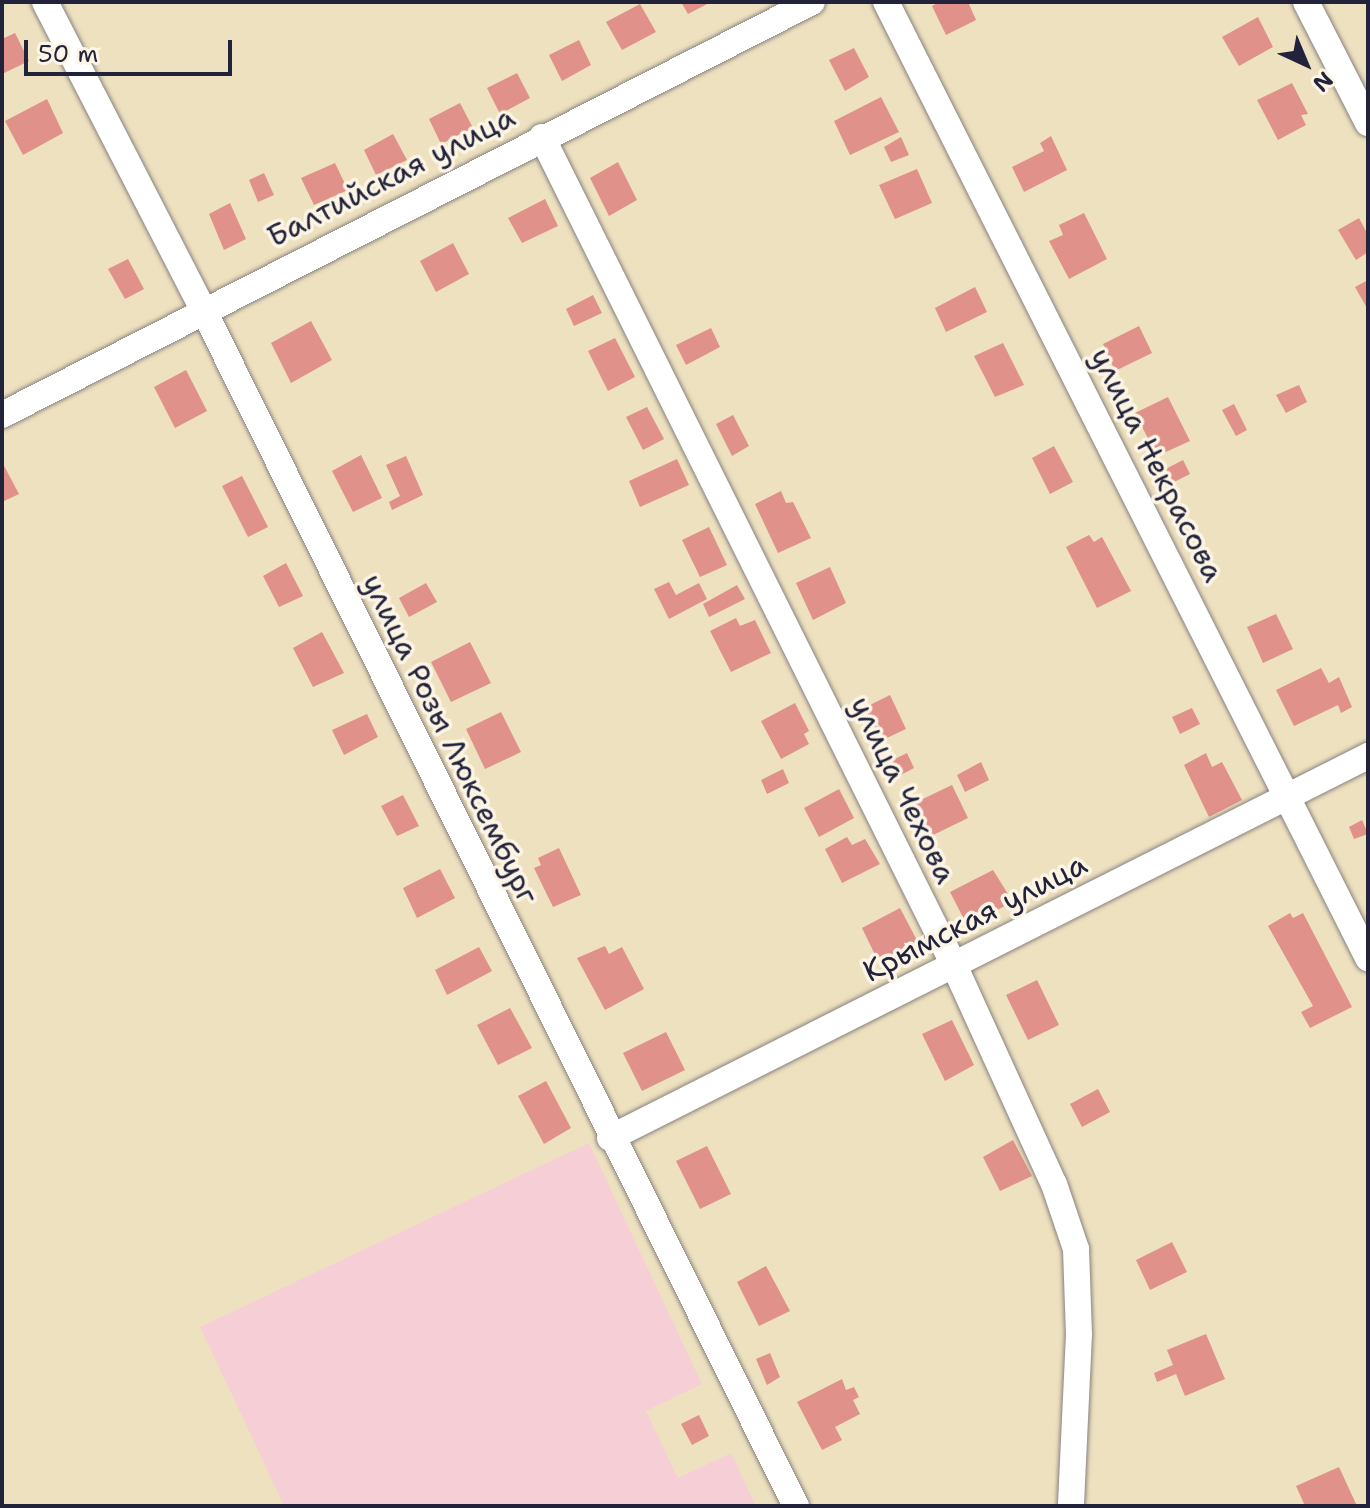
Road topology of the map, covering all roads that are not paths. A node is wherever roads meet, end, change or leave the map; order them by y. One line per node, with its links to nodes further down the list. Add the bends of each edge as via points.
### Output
1 (45, 2): 7 (street, улица Розы Люксембург)
2 (812, 2): 6 (street, Балтийская улица)
3 (886, 2): 10 (street, улица Некрасова)
4 (1306, 2): 5 (street)
5 (1368, 123)
6 (542, 137): 7 (street, Балтийская улица); 12 (street, улица Чехова)
7 (203, 309): 8 (street, Балтийская улица); 13 (street, улица Розы Люксембург)
8 (2, 415)
9 (1368, 756): 10 (street, Крымская улица)
10 (1290, 796): 11 (street, улица Некрасова); 12 (street, Крымская улица)
11 (1368, 958)
12 (954, 965): 13 (street, Крымская улица); 15 (street, улица Чехова, via 1054,1184 1076,1249 1079,1334)
13 (610, 1138): 14 (street, улица Розы Люксембург)
14 (796, 1506)
15 (1071, 1506)

